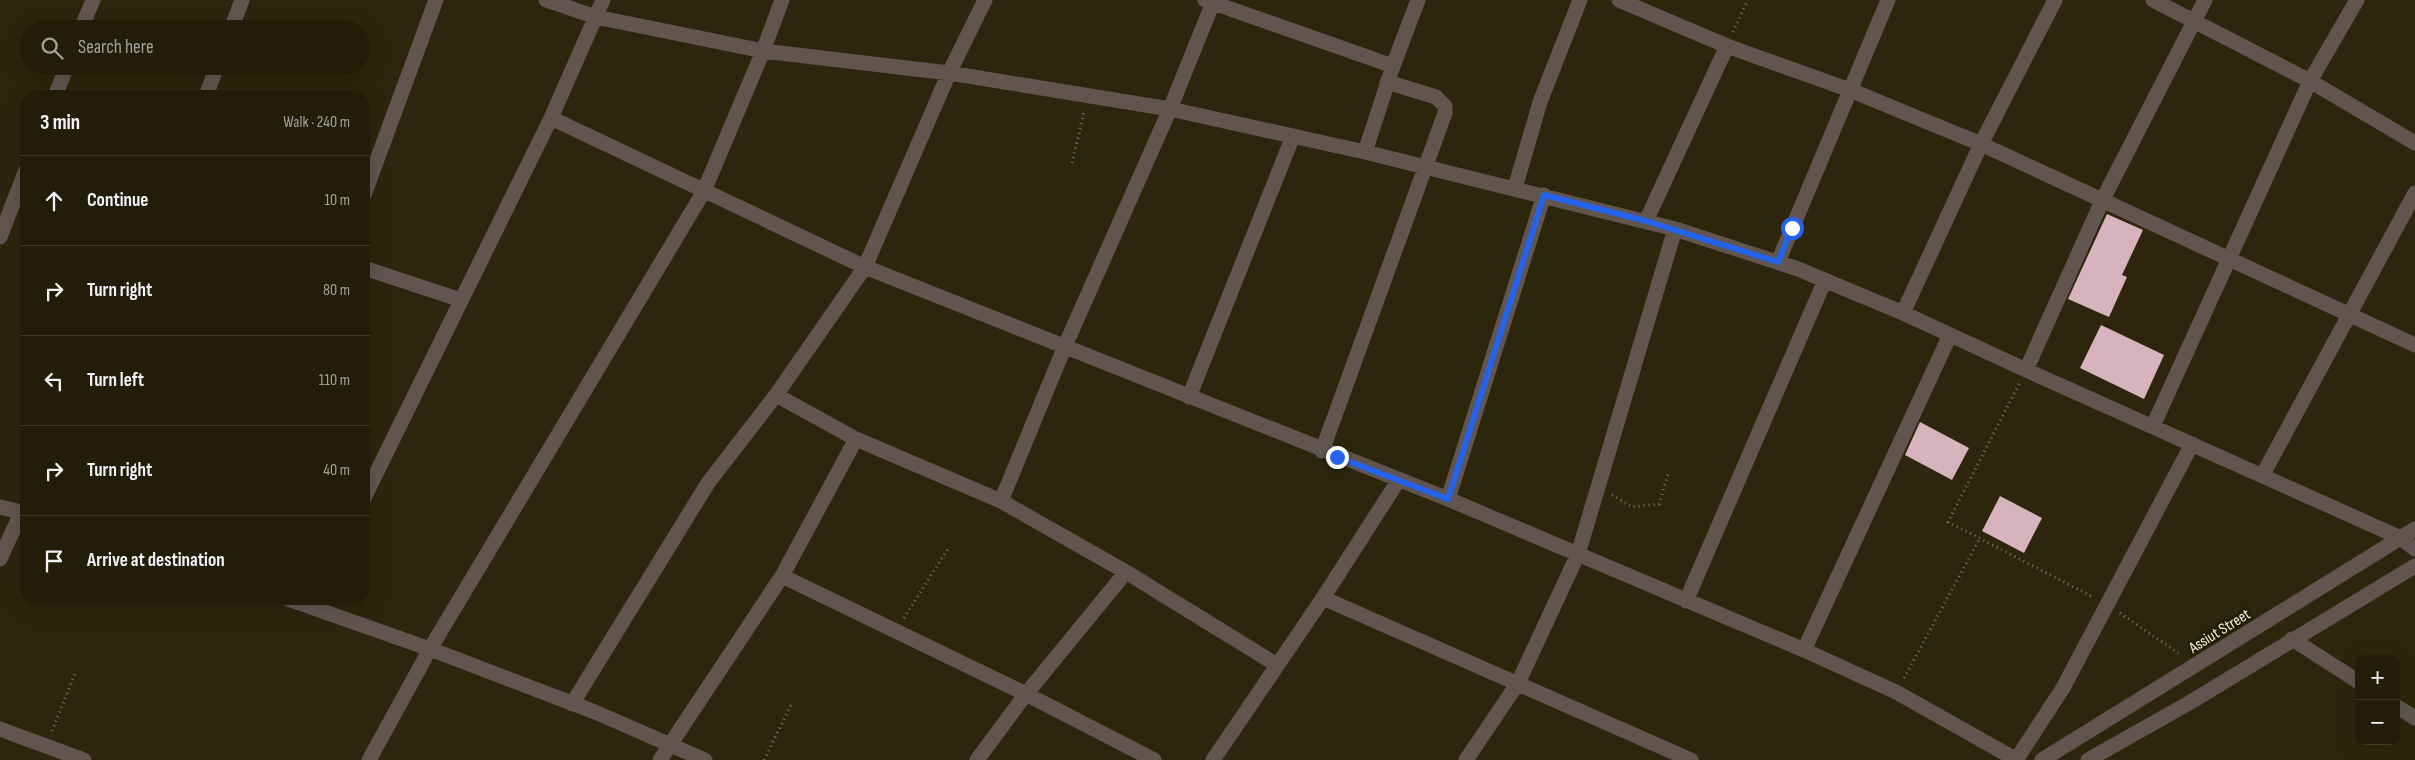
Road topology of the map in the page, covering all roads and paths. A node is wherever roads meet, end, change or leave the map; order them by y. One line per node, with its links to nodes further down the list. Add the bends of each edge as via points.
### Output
1 (93, 0): 19 (street)
2 (242, 0): 20 (street)
3 (436, 0): 42 (street)
4 (546, 0): 18 (street)
5 (603, 0): 18 (street)
6 (782, 0): 23 (street)
7 (985, 0): 25 (street)
8 (1418, 0): 24 (street)
9 (1580, 0): 44 (street, via 1540,102)
10 (1619, 0): 22 (street)
11 (1748, 0): 22 (path)
12 (1888, 0): 32 (street)
13 (2055, 0): 38 (street)
14 (2153, 0): 21 (street)
15 (2205, 0): 21 (street)
16 (2357, 0): 29 (street)
17 (1210, 1): 24 (street); 34 (street)
18 (596, 17): 23 (street); 35 (street)
19 (85, 20)
20 (234, 20)
21 (2192, 21): 29 (street); 48 (street)
22 (1727, 46): 32 (street); 49 (street)
23 (763, 51): 25 (street); 45 (street)
24 (1393, 66): 28 (street)
25 (949, 73): 33 (street); 54 (street)
26 (63, 75): 30 (street)
27 (214, 75): 31 (street)
28 (1387, 82): 39 (street); 41 (street, via 1436,97 1445,106)
29 (2310, 82): 37 (street); 52 (street)
30 (57, 90)
31 (208, 90)
32 (1850, 90): 38 (street); 53 (street)
33 (1088, 95): 34 (street); 40 (path)
34 (1170, 109): 36 (street); 62 (street)
35 (551, 118): 45 (street); 57 (street)
36 (1293, 136): 39 (street); 65 (street)
37 (2415, 143)
38 (1981, 144): 48 (street); 58 (street)
39 (1364, 152): 41 (street)
40 (1072, 163)
41 (1424, 167): 44 (street); 69 (street)
42 (370, 180)
43 (20, 185): 51 (street)
44 (1515, 188): 47 (street)
45 (704, 192): 54 (street); 96 (street)
46 (2415, 193): 59 (street)
47 (1544, 195): 49 (street); 75 (street)
48 (2102, 202): 52 (street); 63 (street)
49 (1646, 221): 50 (street)
50 (1675, 229): 53 (street); 74 (street)
51 (0, 237)
52 (2229, 257): 59 (street); 66 (street)
53 (1778, 262): 56 (street)
54 (865, 267): 62 (street); 64 (street)
55 (370, 270): 57 (street)
56 (1825, 280): 58 (street); 91 (street)
57 (461, 300): 73 (street)
58 (1903, 313): 60 (street)
59 (2348, 313): 61 (street); 71 (street)
60 (1950, 335): 63 (street); 97 (street)
61 (2415, 345)
62 (1065, 346): 65 (street); 76 (street)
63 (2026, 370): 66 (street); 81 (path, via 1948,522)
64 (776, 394): 67 (street); 105 (street, via 708,483)
65 (1189, 397): 69 (street)
66 (2153, 426): 68 (street)
67 (856, 439): 76 (street); 89 (street)
68 (2192, 444): 71 (street); 93 (street)
69 (1322, 450): 72 (street)
70 (1669, 470): 74 (path, via 1659,504 1632,507)
71 (2262, 476): 82 (street)
72 (1398, 481): 75 (street); 90 (street)
73 (370, 486)
74 (1597, 486): 85 (street)
75 (1448, 499): 85 (street)
76 (1001, 501): 88 (street)
77 (0, 507): 78 (street)
78 (20, 511)
79 (20, 520): 86 (street)
80 (2415, 529): 82 (street, Assiut Street)
81 (1980, 538): 93 (path); 103 (path)
82 (2401, 538): 84 (street); 99 (street, Assiut Street)
83 (949, 547): 94 (path)
84 (2415, 549)
85 (1578, 554): 91 (street); 102 (street)
86 (0, 559)
87 (2415, 566): 95 (street)
88 (1126, 572): 98 (street); 104 (street)
89 (782, 576): 94 (street); 110 (street)
90 (1323, 598): 98 (street); 102 (street)
91 (1686, 601): 97 (street)
92 (320, 605): 96 (street)
93 (2108, 605): 99 (path); 123 (street, via 2063,688)
94 (895, 631): 104 (street)
95 (2292, 639): 101 (street); 125 (street, via 2189,703)
96 (430, 649): 105 (street); 114 (street)
97 (1804, 650): 103 (street)
98 (1277, 665): 120 (street)
99 (2196, 665): 124 (street, Assiut Street)
100 (76, 671): 111 (path)
101 (2355, 679)
102 (1518, 683): 112 (street); 121 (street)
103 (1896, 692): 123 (street)
104 (1026, 694): 118 (street); 119 (street)
105 (572, 704): 110 (street)
106 (791, 705): 117 (path)
107 (2400, 709): 108 (street)
108 (2415, 718)
109 (0, 729): 111 (street)
110 (671, 744): 115 (street); 116 (street)
111 (46, 746): 113 (street)
112 (1669, 756): 122 (street)
113 (84, 760)
114 (369, 760)
115 (660, 760)
116 (705, 760)
117 (764, 760)
118 (977, 760)
119 (1154, 760)
120 (1213, 760)
121 (1466, 760)
122 (1691, 760)
123 (2017, 760)
124 (2042, 760)
125 (2088, 760)

